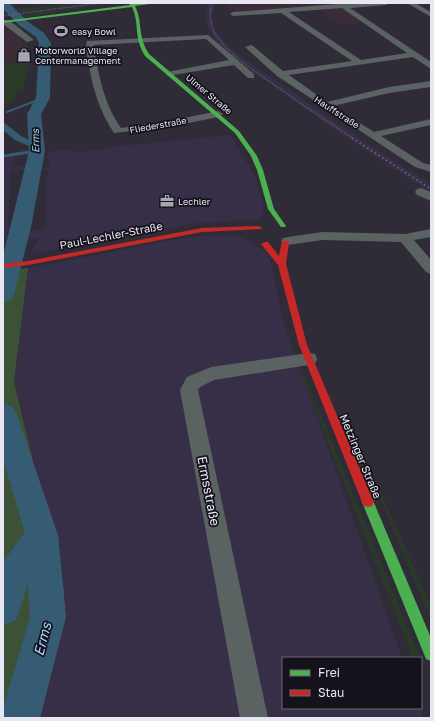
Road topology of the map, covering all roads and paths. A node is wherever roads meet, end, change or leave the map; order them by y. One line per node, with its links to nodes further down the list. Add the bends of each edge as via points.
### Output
1 (123, 3): 7 (street)
2 (154, 3): 5 (street)
3 (386, 3): 6 (street)
4 (410, 3): 10 (street)
5 (132, 4): 7 (street); 13 (street, via 137,11)
6 (340, 5): 8 (street); 15 (street)
7 (112, 7): 11 (street)
8 (283, 11): 9 (street); 17 (street)
9 (233, 14)
10 (431, 15)
11 (6, 20): 12 (street)
12 (30, 40)
13 (137, 41): 16 (street, via 208,37); 19 (street, Ulmer Straße, via 143,51); 24 (street, Fliederstraße, via 90,43 96,84 118,132)
14 (249, 47): 20 (street, Hauffstraße)
15 (413, 55): 17 (street); 18 (street)
16 (234, 62): 19 (street); 21 (street)
17 (359, 62): 20 (street)
18 (431, 66)
19 (170, 74): 24 (street, Ulmer Straße)
20 (280, 74): 23 (street, Hauffstraße)
21 (252, 76)
22 (431, 84): 23 (street, via 389,90)
23 (325, 105): 26 (street, Hauffstraße)
24 (218, 114): 28 (street, Ulmer Straße, via 237,132 254,156)
25 (431, 122): 26 (street)
26 (373, 136): 27 (street, Hauffstraße)
27 (431, 170)
28 (271, 209): 29 (street); 32 (street, Ulmer Straße)
29 (261, 227): 30 (street, Paul-Lechler-Straße); 32 (street, via 273,224); 35 (street, via 256,236)
30 (223, 229): 33 (street, Paul-Lechler-Straße); 37 (street, Paul-Lechler-Straße, via 202,230)
31 (431, 234): 34 (street)
32 (286, 235): 34 (street); 35 (street, via 275,245); 36 (street, Metzinger Straße)
33 (254, 238)
34 (405, 238): 38 (street)
35 (265, 244): 36 (street, Metzinger Straße)
36 (282, 264): 39 (street, Metzinger Straße, via 300,335)
37 (3, 266)
38 (431, 269)
39 (309, 359): 40 (street, Metzinger Straße); 41 (street, Ermsstraße, via 211,374 193,382 189,390)
40 (431, 654)
41 (254, 718)

